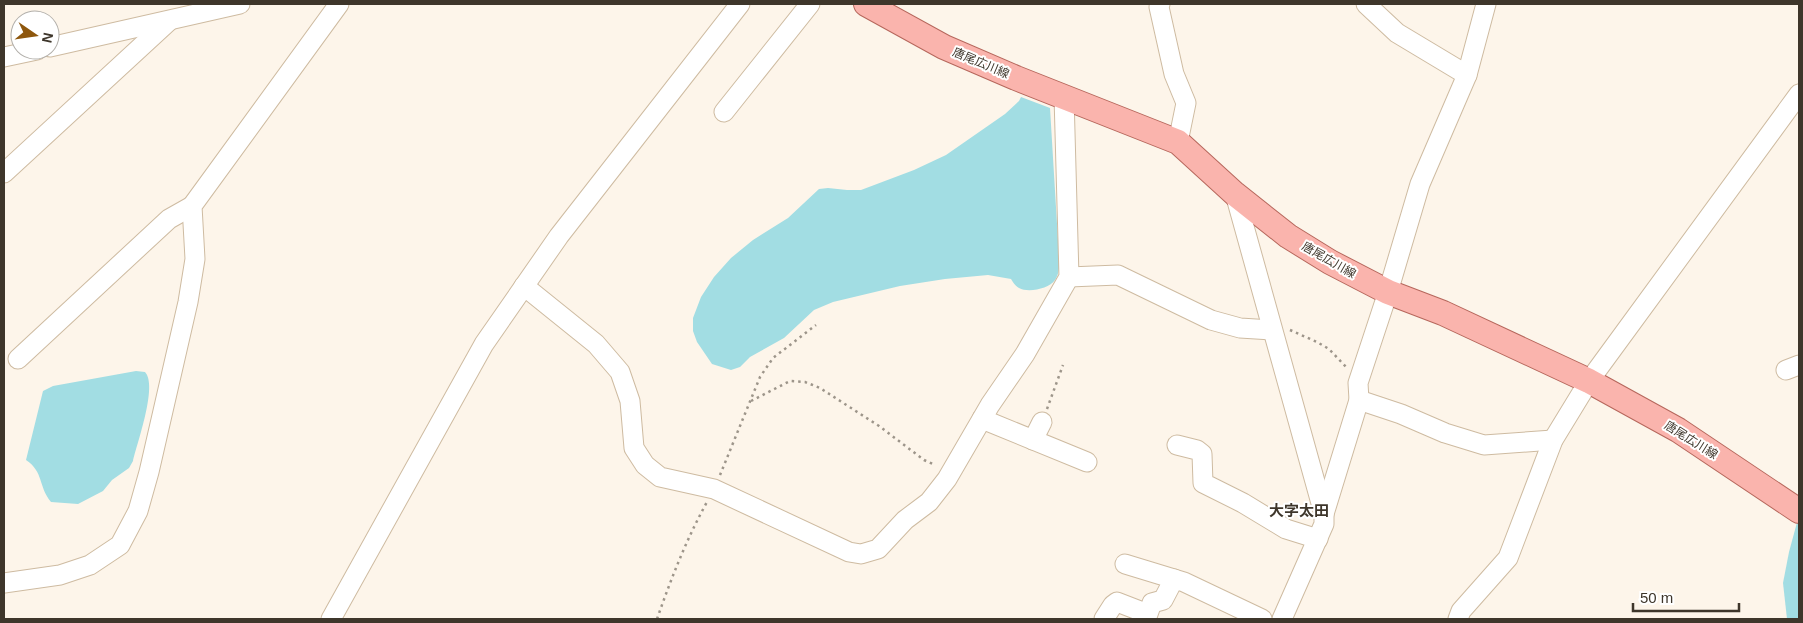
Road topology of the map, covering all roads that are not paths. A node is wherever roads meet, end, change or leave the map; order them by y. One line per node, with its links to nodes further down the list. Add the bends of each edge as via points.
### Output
1 (240, 4): 9 (street)
2 (339, 4): 18 (street)
3 (740, 4): 20 (street, via 559,236)
4 (810, 4): 14 (street)
5 (866, 4): 13 (main road, 唐尾広川線, via 944,47)
6 (1160, 4): 15 (street, via 1174,74 1186,103)
7 (1366, 4): 11 (street, via 1397,33)
8 (1486, 4): 11 (street)
9 (175, 14): 10 (street); 16 (street)
10 (60, 44)
11 (1467, 75): 21 (street, via 1420,184)
12 (1799, 94): 24 (street)
13 (1064, 96): 15 (main road, 唐尾広川線); 19 (street)
14 (724, 112)
15 (1178, 142): 17 (main road, 唐尾広川線)
16 (4, 173)
17 (1235, 194): 21 (main road, 唐尾広川線, via 1288,236); 22 (street)
18 (192, 206): 23 (street, via 169,219); 37 (street, via 195,259 188,302 138,512 120,545 90,565 60,575)
19 (1069, 277): 22 (street, via 1118,276 1211,320 1240,328); 26 (street, via 1026,354)
20 (524, 286): 26 (street, via 596,344 620,372 630,401 634,448 645,465 660,477 714,489 849,552 861,554 878,550 905,520 929,502); 38 (street, via 484,344)
21 (1388, 292): 24 (main road, 唐尾広川線, via 1443,313); 25 (street)
22 (1271, 327): 33 (street)
23 (18, 359)
24 (1589, 380): 29 (street); 32 (main road, 唐尾広川線, via 1678,430)
25 (1358, 392): 29 (street, via 1445,433 1484,445); 33 (street)
26 (982, 419): 28 (street)
27 (1042, 422): 28 (street)
28 (1034, 440): 31 (street)
29 (1553, 440): 42 (street, via 1508,558 1461,611)
30 (1177, 445): 34 (street, via 1202,454 1203,483 1286,530)
31 (1087, 462)
32 (1790, 505)
33 (1324, 514): 34 (street)
34 (1318, 539): 41 (street)
35 (1125, 564): 36 (street)
36 (1174, 579): 39 (street, via 1163,600 1152,603 1148,614 1117,602); 40 (street)
37 (4, 583)
38 (331, 619)
39 (1104, 619)
40 (1262, 619)
41 (1282, 619)
42 (1458, 619)

